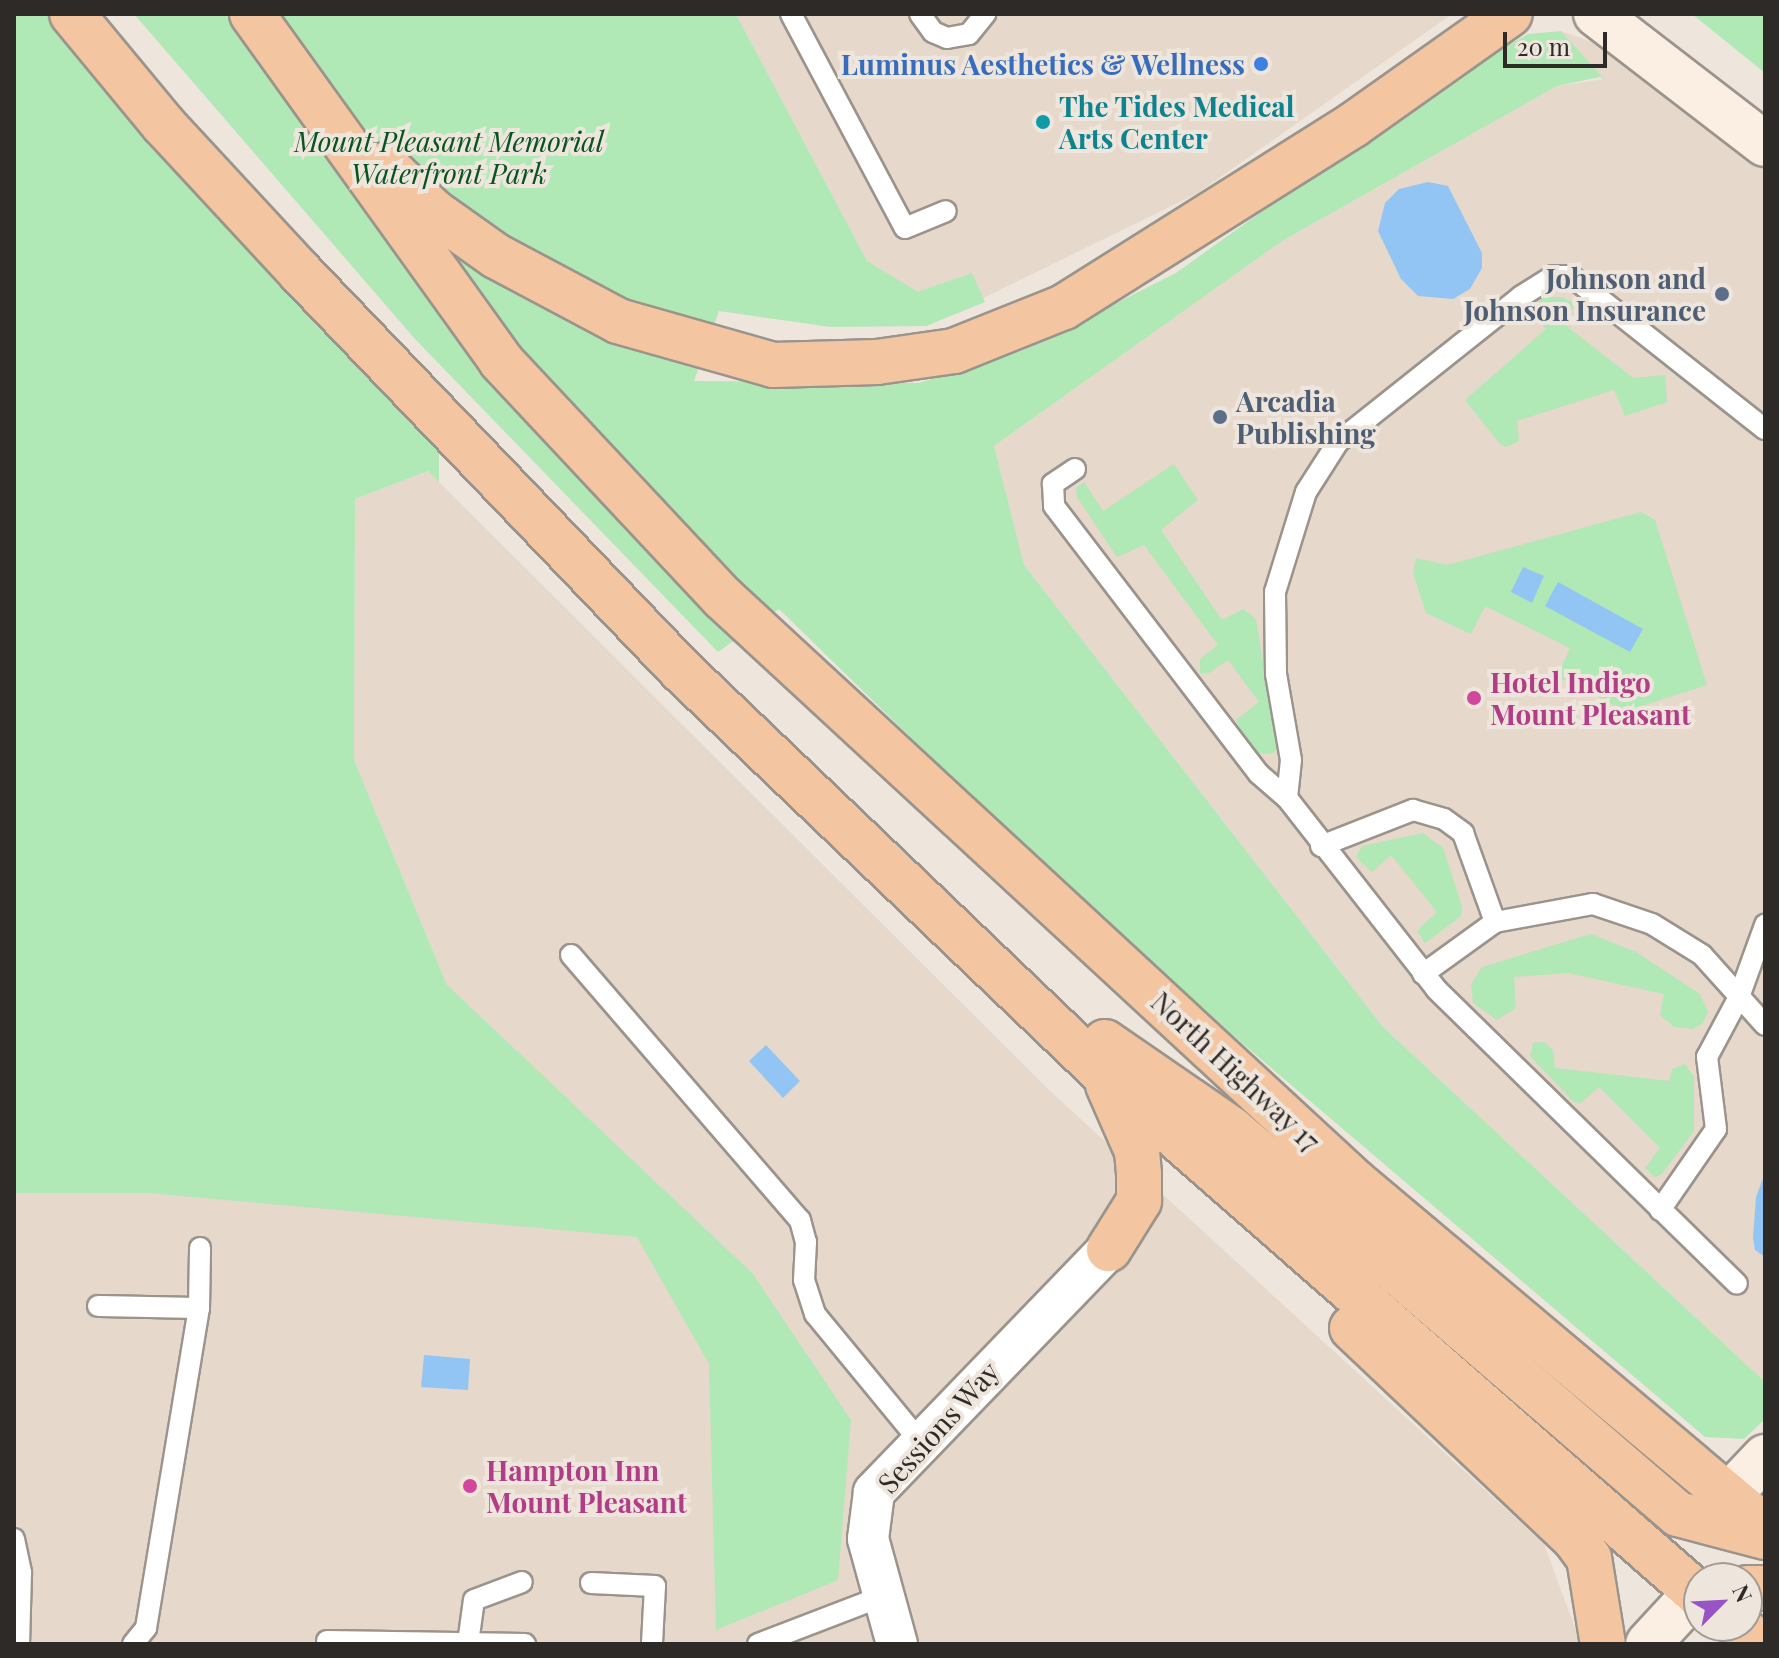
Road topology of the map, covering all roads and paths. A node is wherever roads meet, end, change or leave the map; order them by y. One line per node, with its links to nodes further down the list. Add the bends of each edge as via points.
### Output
1 (72, 14): 17 (highway, via 163,124 300,272 681,670)
2 (791, 14): 9 (lane, via 905,228)
3 (920, 14): 4 (lane, via 933,32 947,38 969,34)
4 (985, 14)
5 (1510, 14): 7 (highway, via 1353,125 1125,272 1007,332 954,351 822,367 773,365 711,351 618,321 550,289 434,212 371,153)
6 (1596, 14): 8 (street)
7 (254, 16): 31 (highway, North Highway 17, via 501,361 723,598 1354,1181)
8 (1765, 144)
9 (946, 211)
10 (1765, 429): 12 (lane, via 1571,276 1553,276 1520,297 1338,442 1306,492 1275,592 1276,674 1291,760)
11 (1075, 469): 12 (lane, via 1053,484 1054,506 1259,774)
12 (1287, 798): 13 (lane)
13 (1321, 846): 14 (lane, via 1413,810 1444,819 1463,833); 18 (lane)
14 (1495, 922): 18 (lane); 19 (lane, via 1593,904 1652,924 1702,955)
15 (1765, 925): 19 (lane)
16 (571, 955): 29 (lane, via 800,1220 806,1242 804,1280 815,1314)
17 (984, 959): 21 (highway); 33 (highway, via 1231,1129 1678,1514)
18 (1423, 974): 22 (lane)
19 (1739, 997): 20 (lane); 22 (lane, via 1707,1057 1716,1129)
20 (1765, 1025)
21 (1102, 1072): 23 (highway); 25 (highway, via 1137,1151 1139,1174 1139,1201)
22 (1660, 1210): 26 (lane)
23 (1287, 1235): 35 (highway); 48 (highway, via 1321,1298 1575,1539 1589,1558)
24 (200, 1248): 28 (lane)
25 (1109, 1249): 29 (street, Sessions Way)
26 (1737, 1284)
27 (98, 1306): 28 (lane)
28 (199, 1308): 43 (lane, via 146,1628)
29 (919, 1440): 38 (street, Sessions Way, via 874,1492 868,1539)
30 (1765, 1457): 31 (street)
31 (1728, 1496): 32 (highway, North Highway 17)
32 (1765, 1527)
33 (1765, 1537)
34 (14, 1539): 42 (lane, via 21,1573)
35 (1683, 1580)
36 (522, 1582): 41 (lane, via 474,1600)
37 (591, 1583): 45 (lane, via 655,1586)
38 (883, 1596): 46 (lane); 47 (street, Sessions Way)
39 (1683, 1608): 49 (street)
40 (327, 1641): 41 (lane)
41 (468, 1643): 44 (lane)
42 (19, 1644)
43 (133, 1644)
44 (525, 1644)
45 (652, 1644)
46 (758, 1644)
47 (897, 1644)
48 (1603, 1644)
49 (1648, 1644)

